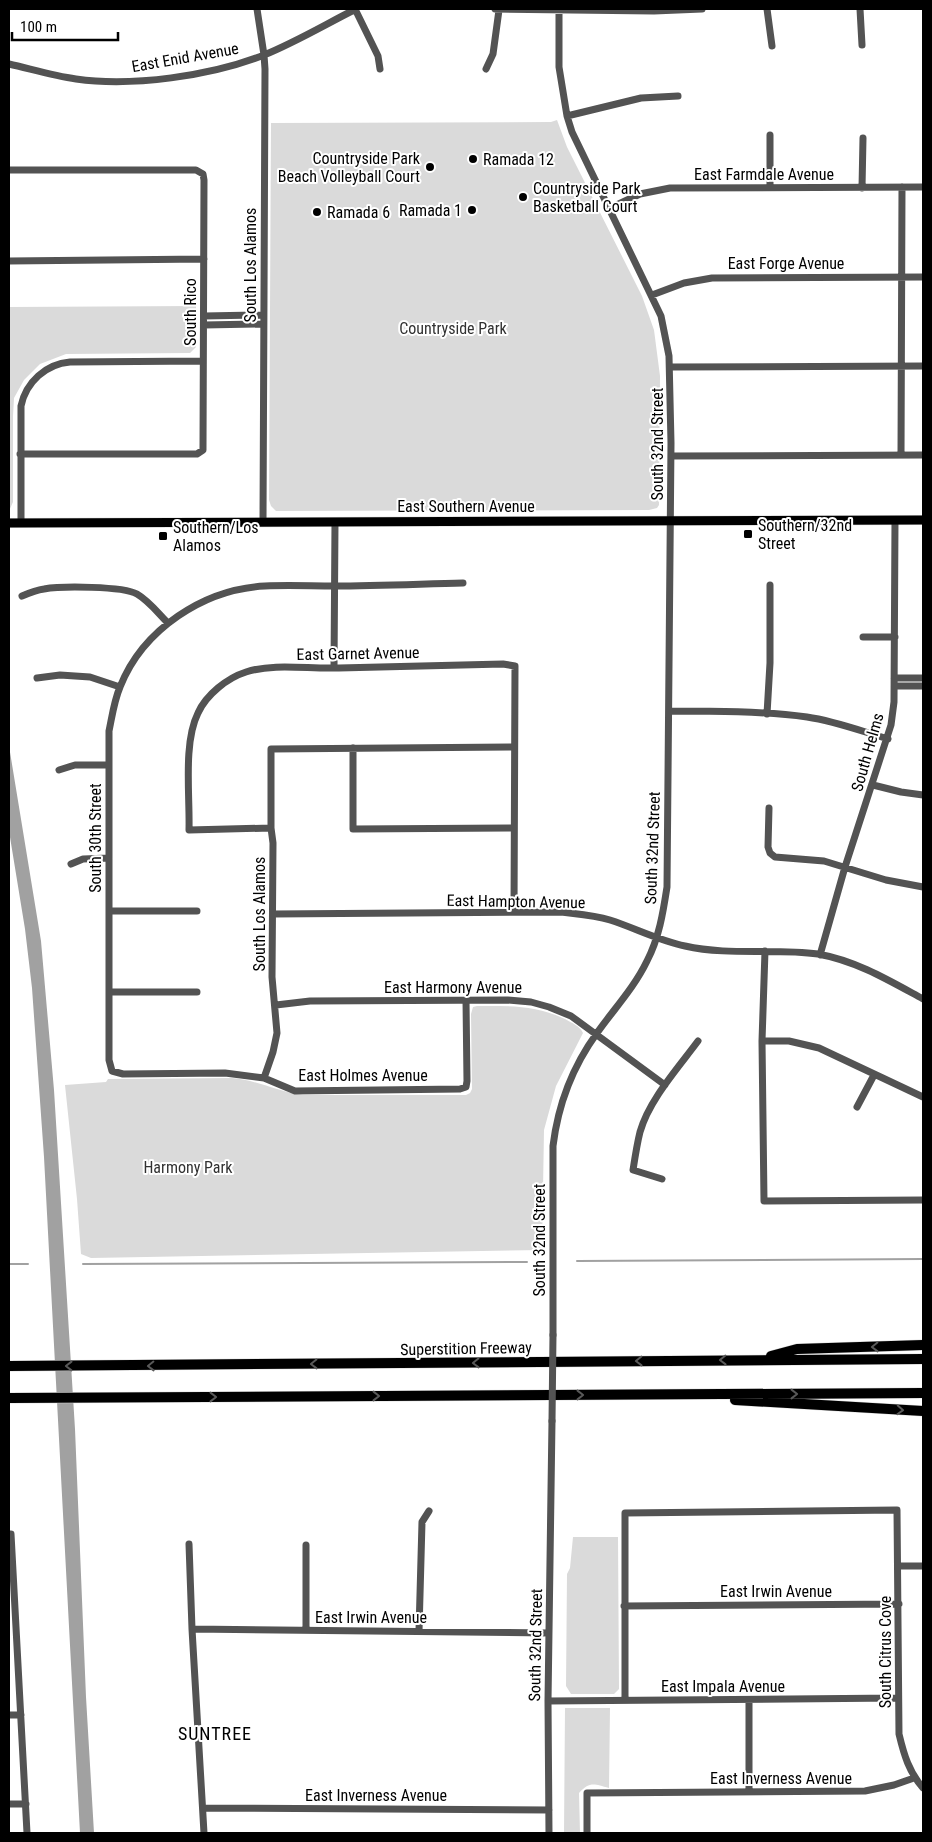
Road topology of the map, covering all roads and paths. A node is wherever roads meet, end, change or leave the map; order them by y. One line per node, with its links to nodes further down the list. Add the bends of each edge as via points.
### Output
1 (257, 9): 10 (street, South Los Alamos)
2 (356, 9): 10 (street, East Enid Avenue); 12 (street, via 378,56)
3 (497, 9): 7 (street); 13 (street, via 493,54)
4 (702, 9): 7 (street)
5 (767, 9): 9 (street)
6 (860, 9): 8 (street)
7 (559, 10): 15 (street, South 32nd Street, via 559,67)
8 (862, 45)
9 (772, 46)
10 (264, 55): 11 (street, East Enid Avenue, via 228,67 133,82 76,79); 29 (street, South Los Alamos)
11 (9, 64)
12 (380, 69)
13 (486, 70)
14 (678, 96): 15 (street, via 641,98)
15 (567, 116): 23 (street, South 32nd Street)
16 (770, 135): 19 (street)
17 (862, 138): 22 (street)
18 (9, 170): 24 (street, South Rico, via 196,170 203,174)
19 (770, 187): 22 (street, East Farmdale Avenue); 23 (street, East Farmdale Avenue, via 654,190)
20 (902, 187): 21 (street, East Farmdale Avenue); 22 (street, East Farmdale Avenue); 26 (street)
21 (923, 187)
22 (862, 188)
23 (608, 209): 28 (street, South 32nd Street)
24 (204, 260): 25 (street); 30 (street, South Rico)
25 (9, 261)
26 (902, 277): 27 (street, East Forge Avenue); 28 (street, East Forge Avenue, via 712,278 684,283); 34 (street)
27 (923, 277)
28 (652, 295): 36 (street, South 32nd Street, via 661,316)
29 (263, 315): 30 (street); 31 (street, South Los Alamos)
30 (204, 316): 32 (street, South Rico)
31 (263, 324): 32 (street); 44 (street, South Los Alamos)
32 (204, 325): 33 (street, South Rico)
33 (203, 361): 37 (street, via 70,362 52,366 27,389 22,399); 37 (street, South Rico, via 203,450 197,454)
34 (902, 366): 35 (street); 36 (street); 38 (street)
35 (923, 366)
36 (670, 367): 40 (street, South 32nd Street)
37 (20, 454): 47 (street)
38 (901, 455): 39 (street); 40 (street)
39 (923, 455)
40 (671, 456): 41 (street, South 32nd Street)
41 (670, 520): 42 (main road, East Southern Avenue); 45 (main road, East Southern Avenue); 63 (street, South 32nd Street)
42 (895, 520): 43 (main road, East Southern Avenue); 56 (street, South Helms)
43 (923, 520)
44 (263, 522): 45 (main road, East Southern Avenue); 47 (main road, East Southern Avenue)
45 (335, 522): 51 (street)
46 (9, 523): 47 (main road, East Southern Avenue)
47 (21, 523)
48 (463, 583): 51 (street, South 30th Street)
49 (139, 585): 52 (street)
50 (770, 585): 64 (street)
51 (334, 586): 54 (street, South 30th Street, via 264,586 239,590 205,600); 57 (street)
52 (136, 593): 53 (street, via 111,588 44,588); 54 (street)
53 (22, 596)
54 (168, 623): 62 (street, South 30th Street, via 135,659)
55 (863, 637): 56 (street)
56 (895, 637): 60 (street, South Helms)
57 (334, 668): 66 (street, East Garnet Avenue, via 514,666); 73 (street, East Garnet Avenue, via 265,668 244,672 224,683 198,712 192,731 189,762 189,830)
58 (36, 678): 62 (street, via 60,675 90,677)
59 (923, 678): 60 (street)
60 (894, 682): 61 (street); 65 (street, South Helms, via 894,709)
61 (923, 686)
62 (120, 687): 68 (street, South 30th Street, via 109,731)
63 (669, 711): 64 (street); 83 (street, South 32nd Street, via 667,887)
64 (767, 714): 65 (street, via 831,722)
65 (888, 739): 70 (street, South Helms)
66 (514, 747): 67 (street); 74 (street)
67 (353, 748): 73 (street, South Los Alamos, via 270,749); 74 (street, via 353,829)
68 (109, 765): 69 (street, via 75,765); 75 (street, South 30th Street)
69 (59, 770)
70 (873, 785): 71 (street); 77 (street, South Helms)
71 (923, 795)
72 (769, 808): 77 (street, via 768,847 772,855)
73 (271, 828): 82 (street, South Los Alamos)
74 (514, 828): 81 (street)
75 (110, 858): 76 (street, via 83,859); 79 (street, South 30th Street)
76 (70, 864)
77 (845, 867): 78 (street); 85 (street, South Helms)
78 (923, 887)
79 (109, 911): 80 (street); 86 (street, South 30th Street)
80 (197, 911)
81 (514, 912): 82 (street, East Hampton Avenue); 83 (street, East Hampton Avenue, via 585,914)
82 (273, 914): 90 (street, South Los Alamos, via 272,977)
83 (657, 937): 84 (street, East Hampton Avenue, via 704,950); 91 (street, South 32nd Street, via 639,976)
84 (764, 951): 85 (street, East Hampton Avenue); 93 (street)
85 (820, 955): 88 (street, East Hampton Avenue, via 873,972)
86 (109, 992): 87 (street); 94 (street, South 30th Street, via 109,1060)
87 (197, 992)
88 (923, 999)
89 (466, 1000): 90 (street, East Harmony Avenue, via 310,1001); 91 (street, East Harmony Avenue, via 531,1002 571,1016); 96 (street, East Holmes Avenue, via 466,1086 460,1089 295,1091)
90 (276, 1005): 96 (street, South Los Alamos, via 273,1052)
91 (596, 1034): 97 (street, East Harmony Avenue); 122 (street, South 32nd Street, bridge, via 570,1081 556,1124 553,1146)
92 (698, 1041): 97 (street)
93 (762, 1041): 95 (street, via 789,1041 819,1048); 101 (street, via 764,1201)
94 (112, 1071): 96 (street, East Holmes Avenue, via 123,1074 226,1073)
95 (874, 1075): 98 (street); 99 (street)
96 (264, 1078)
97 (665, 1085): 100 (street, via 640,1131 633,1170)
98 (923, 1097)
99 (857, 1107)
100 (662, 1179)
101 (923, 1200)
102 (923, 1345): 104 (highway, one-way to 104, via 798,1349)
103 (923, 1359): 104 (highway, Superstition Freeway)
104 (758, 1360): 105 (highway, Superstition Freeway, one-way to 105)
105 (9, 1366)
106 (923, 1393): 107 (highway, one-way to 106)
107 (640, 1395): 108 (highway, one-way to 107); 109 (highway, one-way to 109)
108 (9, 1398)
109 (923, 1411)
110 (429, 1511): 121 (street, via 422,1522)
111 (10, 1534): 118 (street)
112 (189, 1544): 119 (street)
113 (306, 1545): 120 (street)
114 (898, 1566): 115 (street); 116 (street, South Citrus Cove); 117 (street, South Citrus Cove, via 897,1510 625,1513)
115 (923, 1566)
116 (899, 1604): 117 (street, East Irwin Avenue); 123 (street, South Citrus Cove)
117 (624, 1606): 124 (street)
118 (12, 1624): 128 (street)
119 (192, 1629): 120 (street, East Irwin Avenue); 134 (street)
120 (306, 1630): 121 (street, East Irwin Avenue)
121 (419, 1631): 122 (street, East Irwin Avenue)
122 (549, 1633): 126 (street, South 32nd Street)
123 (898, 1698): 125 (street, East Impala Avenue); 129 (street, South Citrus Cove, via 899,1734)
124 (625, 1700): 125 (street, East Impala Avenue); 126 (street, East Impala Avenue)
125 (749, 1700): 131 (street)
126 (548, 1701): 135 (street, South 32nd Street)
127 (9, 1715): 128 (street)
128 (22, 1715): 133 (street)
129 (914, 1778): 130 (street, South Citrus Cove); 131 (street, East Inverness Avenue, via 865,1791)
130 (923, 1788)
131 (749, 1792): 139 (street, East Inverness Avenue, via 587,1793)
132 (9, 1804): 133 (street)
133 (26, 1804): 136 (street)
134 (203, 1808): 135 (street, East Inverness Avenue); 137 (street)
135 (549, 1810): 138 (street, South 32nd Street)
136 (27, 1833)
137 (204, 1833)
138 (549, 1833)
139 (587, 1833)

